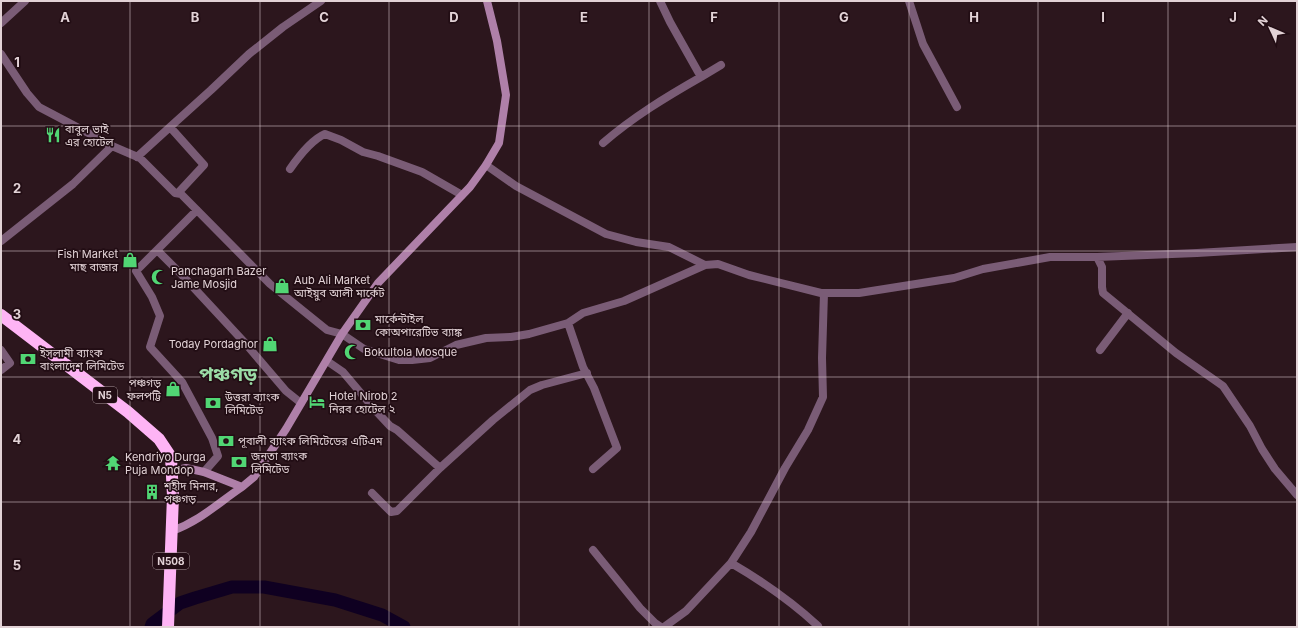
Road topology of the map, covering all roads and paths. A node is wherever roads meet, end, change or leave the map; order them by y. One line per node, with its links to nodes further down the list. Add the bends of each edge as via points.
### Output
1 (24, 1): 6 (street)
2 (321, 1): 11 (street, via 249,54)
3 (487, 1): 15 (street, via 506,95 499,143)
4 (660, 1): 9 (street)
5 (909, 1): 10 (street, via 923,44)
6 (1, 23)
7 (1, 54): 13 (street, via 39,107)
8 (721, 65): 9 (street)
9 (701, 77): 12 (street, via 647,109)
10 (957, 107)
11 (170, 127): 14 (street); 17 (street, via 204,165)
12 (604, 143)
13 (112, 146): 14 (street); 20 (street, via 73,184)
14 (136, 156): 17 (street)
15 (486, 165): 18 (street); 24 (street, via 516,186 606,234 669,247)
16 (290, 169): 18 (street, via 319,137 325,134 363,152 422,172)
17 (178, 193): 19 (street)
18 (462, 195): 29 (street, via 378,284)
19 (197, 210): 22 (street); 29 (street, via 270,284 327,330)
20 (1, 241)
21 (1297, 247): 23 (street)
22 (157, 250): 35 (street, via 245,343 286,391); 39 (street, via 136,271 160,316 150,347 182,382 212,438 218,456)
23 (1097, 257): 25 (street, via 1050,257 908,286 859,293); 26 (street, via 1102,267 1103,293)
24 (705, 265): 25 (street, via 718,264 749,275); 28 (street, via 624,301 583,313)
25 (824, 293): 46 (street, via 823,397 808,430)
26 (1128, 313): 31 (street); 42 (street, via 1176,353 1224,386 1275,469)
27 (1, 315): 38 (highway, N5, via 128,412 159,439 171,457)
28 (568, 323): 29 (street, via 529,334 486,338 456,345 430,358 412,360 399,360 364,349); 34 (street)
29 (342, 334): 32 (street)
30 (1, 350): 33 (street, via 10,363)
31 (1100, 350)
32 (327, 361): 35 (street); 36 (street, via 343,372 390,426)
33 (1, 370)
34 (587, 373): 36 (street, via 530,390); 37 (street, via 616,448)
35 (301, 403): 40 (street, via 254,477)
36 (440, 468): 41 (street, via 397,511 391,512)
37 (593, 469)
38 (172, 471): 39 (street, via 186,468); 43 (highway, N5)
39 (204, 472): 40 (street)
40 (242, 486): 44 (street, via 187,526)
41 (372, 493)
42 (1297, 495)
43 (173, 496): 44 (highway, N508)
44 (172, 531): 48 (highway, N508)
45 (593, 550): 49 (street, via 640,608 654,623)
46 (731, 563): 47 (street, via 792,604); 49 (street, via 686,611)
47 (818, 626)
48 (168, 627)
49 (663, 627)

